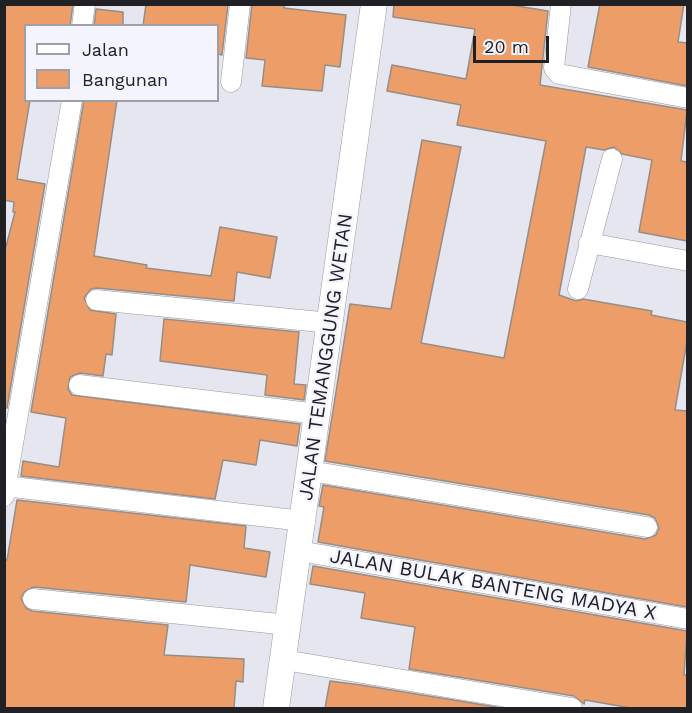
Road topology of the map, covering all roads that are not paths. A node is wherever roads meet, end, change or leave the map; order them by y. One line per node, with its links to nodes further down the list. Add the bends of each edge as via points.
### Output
1 (85, 4): 5 (street)
2 (240, 4): 6 (street)
3 (374, 4): 14 (street, JALAN TEMANGGUNG WETAN)
4 (561, 4): 7 (street, via 554,68 559,74)
5 (82, 24)
6 (231, 82)
7 (687, 98)
8 (72, 102): 18 (street)
9 (612, 159): 10 (street)
10 (589, 243): 11 (street); 12 (street)
11 (687, 261)
12 (578, 289)
13 (96, 300): 14 (street)
14 (331, 323): 16 (street, JALAN TEMANGGUNG WETAN)
15 (79, 385): 16 (street)
16 (318, 414): 17 (street, JALAN TEMANGGUNG WETAN)
17 (310, 471): 19 (street, JALAN TEMANGGUNG WETAN); 20 (street)
18 (5, 489): 19 (street)
19 (303, 521): 21 (street, JALAN TEMANGGUNG WETAN)
20 (647, 527)
21 (299, 551): 23 (street, JALAN BULAK BANTENG MADYA X); 24 (street, JALAN TEMANGGUNG WETAN)
22 (33, 599): 24 (street)
23 (687, 619)
24 (289, 625): 25 (street, JALAN TEMANGGUNG WETAN)
25 (284, 660): 26 (street, JALAN TEMANGGUNG WETAN); 27 (street)
26 (276, 708)
27 (572, 708)

